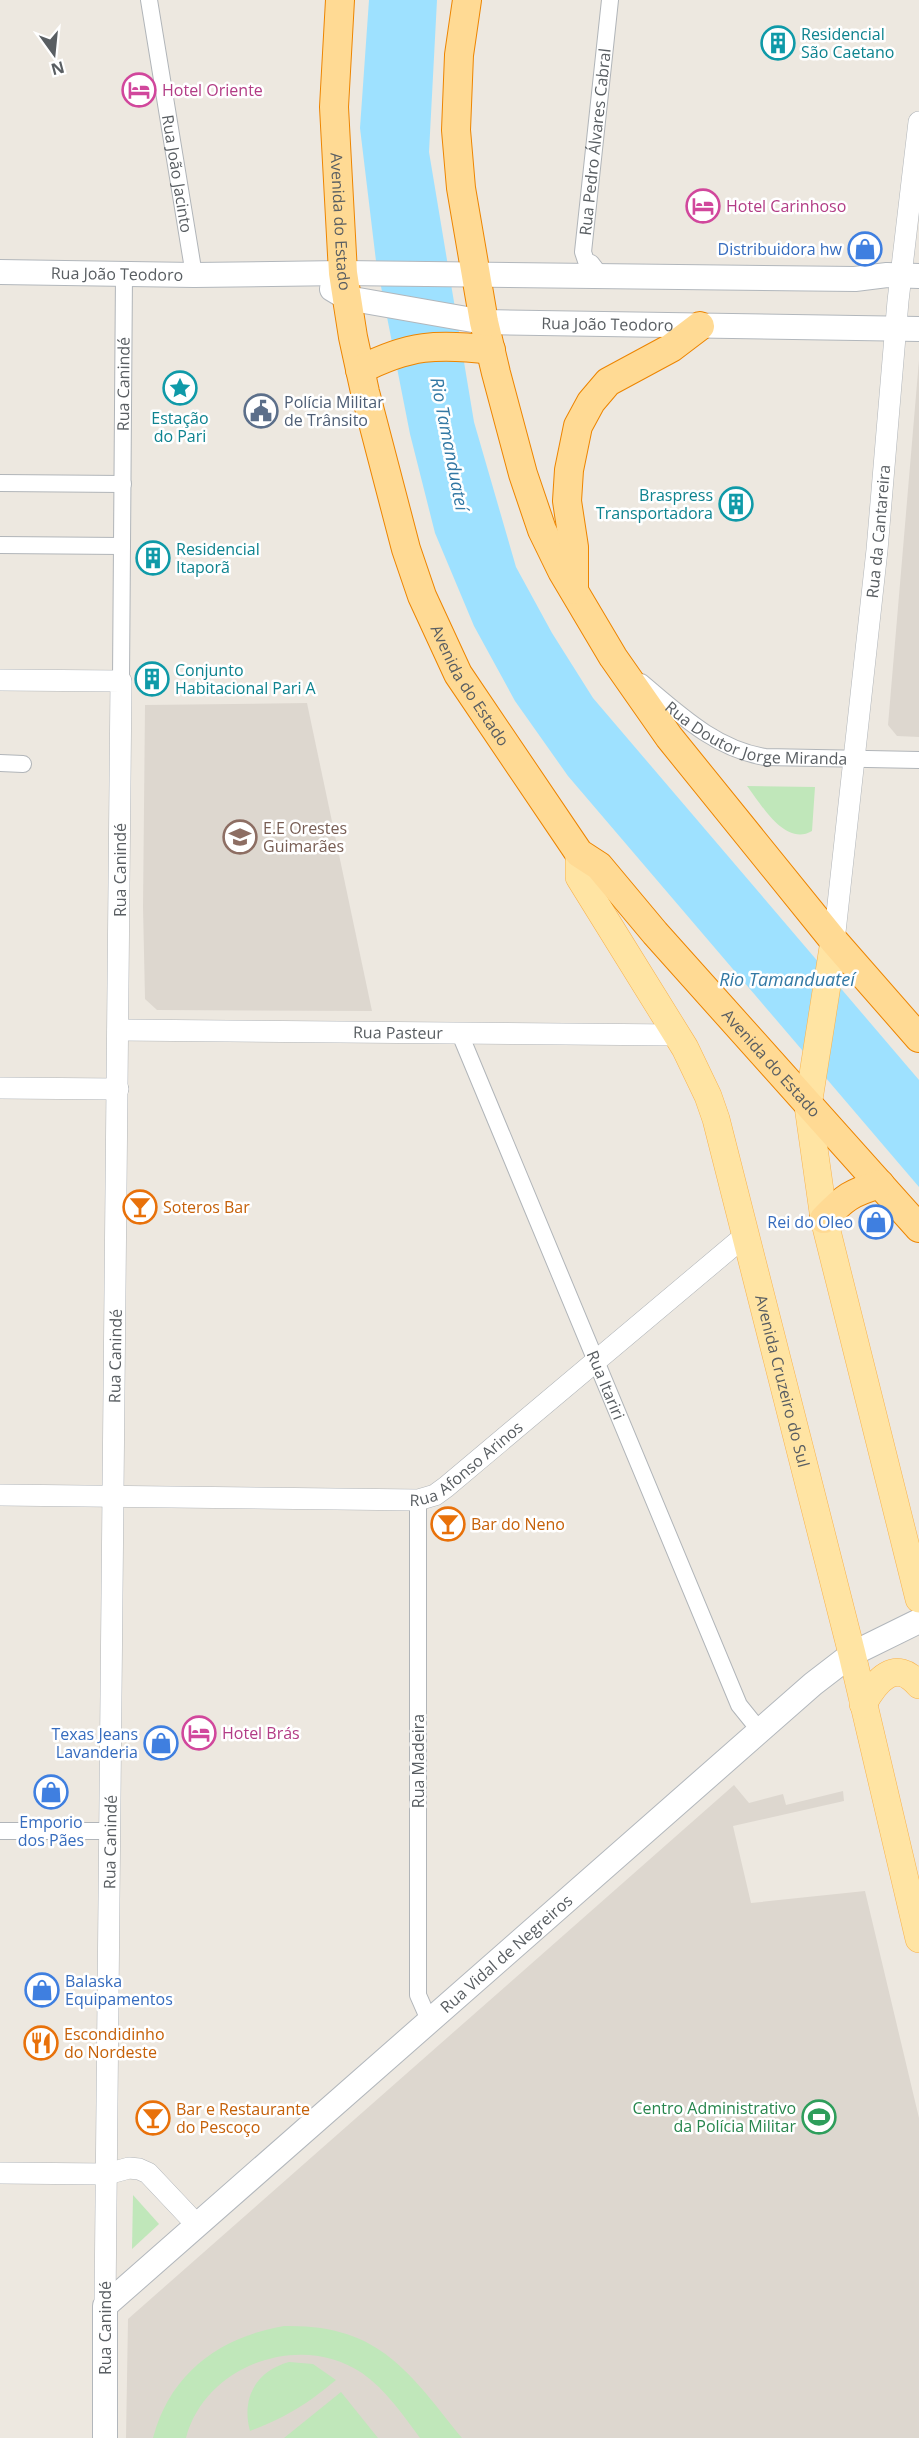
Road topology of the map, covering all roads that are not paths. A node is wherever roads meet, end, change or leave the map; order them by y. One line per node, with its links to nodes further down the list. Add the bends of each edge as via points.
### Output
1 (149, 0): 8 (street, Rua João Jacinto)
2 (340, 0): 12 (highway, Avenida do Estado, via 334,107)
3 (467, 0): 9 (highway, via 459,55 456,130)
4 (610, 0): 10 (street, Rua Pedro Álvares Cabral, via 583,252)
5 (919, 122): 11 (street, Rua da Cantareira)
6 (0, 272): 7 (main road, Rua João Teodoro)
7 (124, 273): 8 (main road, Rua João Teodoro); 18 (street, Rua Canindé)
8 (194, 275): 12 (main road, Rua João Teodoro, via 306,273)
9 (466, 275): 10 (main road); 12 (main road); 15 (highway)
10 (601, 276): 11 (main road)
11 (910, 276): 14 (street, Rua da Cantareira)
12 (356, 287): 15 (main road, Rua João Teodoro); 16 (highway, Avenida do Estado)
13 (700, 326): 14 (main road, Rua João Teodoro); 15 (main road, Rua João Teodoro); 21 (highway, via 671,348 608,382 578,426 568,470 567,501 574,547)
14 (908, 329): 25 (street, Rua da Cantareira, via 877,550)
15 (471, 330): 16 (highway, via 440,345); 21 (highway, via 491,350 522,474 542,530)
16 (371, 364): 29 (highway, Avenida do Estado, via 406,549 440,639 458,674)
17 (0, 483): 18 (street)
18 (123, 484): 20 (street, Rua Canindé)
19 (0, 545): 20 (street)
20 (122, 546): 24 (street, Rua Canindé)
21 (574, 592): 22 (highway)
22 (613, 657): 25 (street, Rua Doutor Jorge Miranda, via 692,724 736,751 765,757); 30 (highway, via 669,737)
23 (0, 680): 24 (street)
24 (121, 681): 31 (street, Rua Canindé)
25 (855, 759): 26 (street, Rua Doutor Jorge Miranda); 30 (street, Rua da Cantareira)
26 (919, 760)
27 (0, 763): 28 (street)
28 (23, 764)
29 (579, 853): 33 (main road, Avenida Cruzeiro do Sul, via 579,877); 37 (highway, Avenida do Estado, via 599,866)
30 (834, 941): 34 (highway); 37 (main road)
31 (118, 1030): 32 (street, Rua Pasteur); 36 (street, Rua Canindé)
32 (460, 1034): 33 (street, Rua Pasteur); 42 (street, Rua Itariri)
33 (677, 1035): 41 (main road, Avenida Cruzeiro do Sul, via 708,1096)
34 (919, 1038)
35 (0, 1088): 36 (street)
36 (118, 1089): 44 (street, Rua Canindé)
37 (808, 1106): 38 (highway, Avenida do Estado); 39 (main road)
38 (880, 1184): 39 (highway, via 845,1198); 40 (highway, Avenida do Estado)
39 (824, 1219): 46 (main road)
40 (919, 1228)
41 (747, 1234): 42 (street, Rua Afonso Arinos); 48 (main road, Avenida Cruzeiro do Sul)
42 (596, 1360): 45 (street, Rua Afonso Arinos, via 441,1491); 51 (street, Rua Itariri, via 739,1706)
43 (0, 1495): 44 (street, Rua Afonso Arinos)
44 (114, 1496): 45 (street, Rua Afonso Arinos); 53 (street, Rua Canindé)
45 (418, 1500): 55 (street, Rua Madeira, via 418,1995)
46 (919, 1599)
47 (919, 1621): 48 (main road, Rua Vidal de Negreiros)
48 (852, 1654): 50 (main road, Avenida Cruzeiro do Sul); 51 (main road, Rua Vidal de Negreiros)
49 (919, 1685): 50 (main road, via 910,1676 892,1673 876,1683)
50 (863, 1704): 54 (main road, Avenida Cruzeiro do Sul)
51 (760, 1731): 55 (main road, Rua Vidal de Negreiros)
52 (0, 1831): 53 (street)
53 (110, 1831): 57 (street, Rua Canindé)
54 (919, 1939)
55 (429, 2020): 58 (main road, Rua Vidal de Negreiros)
56 (0, 2173): 57 (street)
57 (106, 2174): 58 (street, via 129,2168 148,2173); 59 (street, Rua Canindé)
58 (197, 2225): 59 (main road, Rua Vidal de Negreiros)
59 (105, 2306): 60 (main road, Rua Canindé)
60 (105, 2438)

